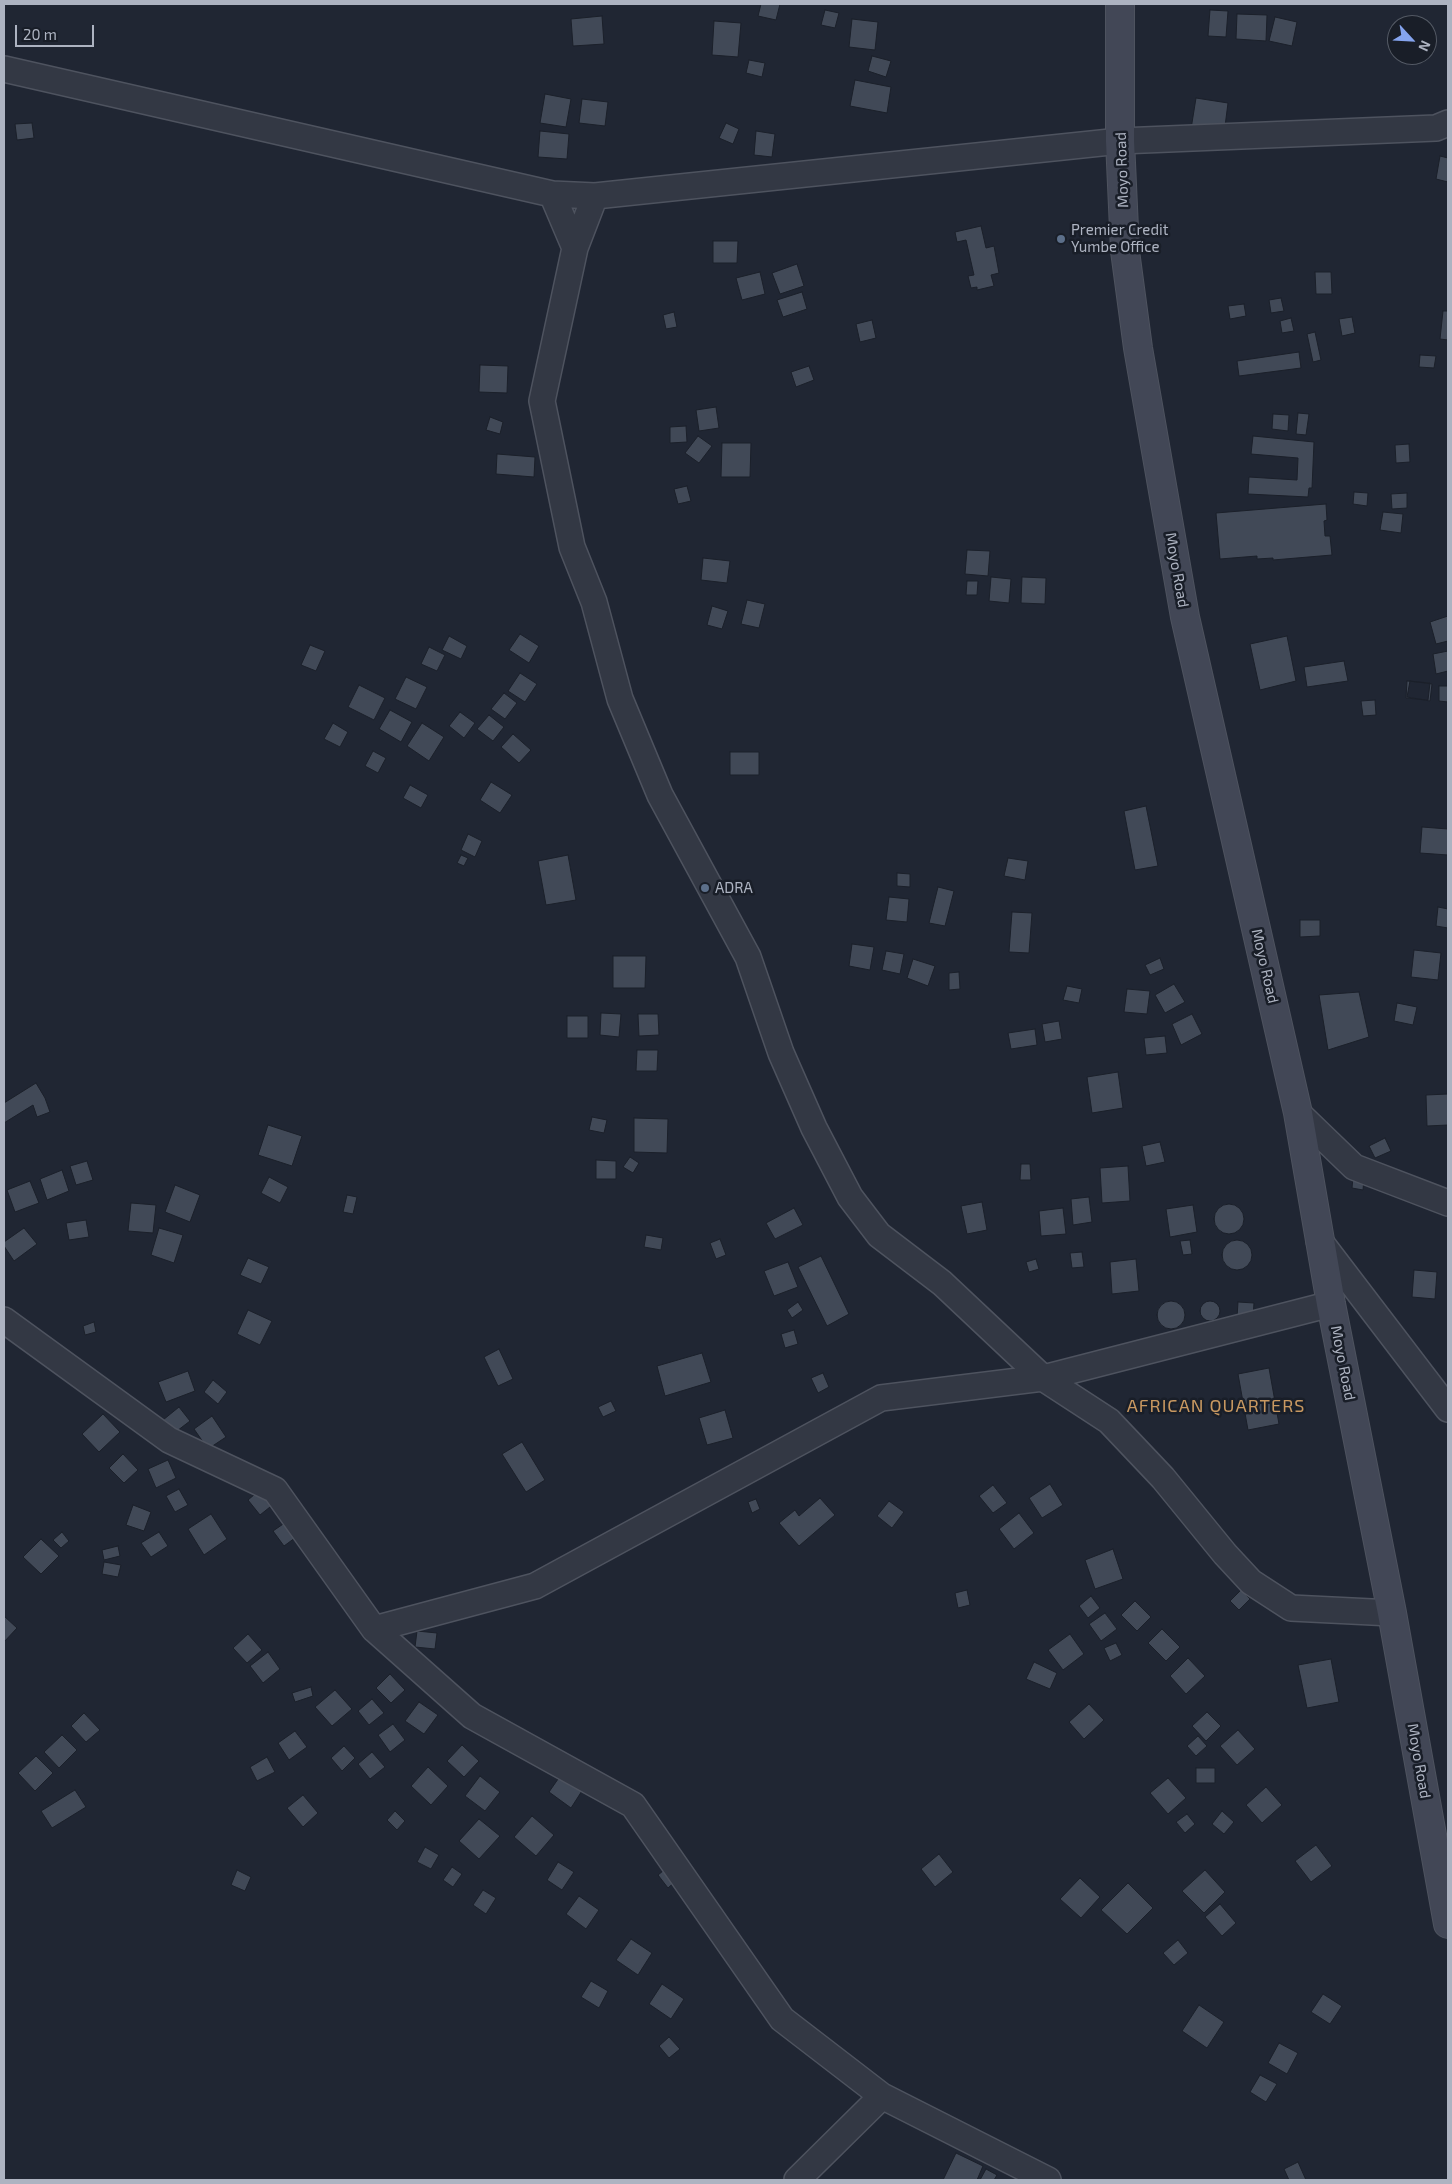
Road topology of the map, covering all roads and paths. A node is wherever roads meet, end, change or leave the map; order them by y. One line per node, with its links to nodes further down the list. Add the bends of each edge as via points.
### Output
1 (1120, 4): 4 (main road, Moyo Road)
2 (4, 70): 5 (street)
3 (1448, 123): 4 (street, via 1436,128)
4 (1120, 140): 6 (street); 8 (main road, Moyo Road, via 1130,303 1185,617)
5 (552, 194): 6 (street); 7 (street)
6 (595, 196): 7 (street)
7 (575, 248): 13 (street, via 542,401 572,547 594,602 623,708 694,862 748,957 781,1053 814,1128 850,1197 879,1235 942,1283)
8 (1298, 1112): 9 (street, via 1354,1167); 10 (main road, Moyo Road)
9 (1448, 1203)
10 (1319, 1240): 11 (main road, Moyo Road); 14 (street)
11 (1331, 1304): 13 (street); 15 (main road, Moyo Road)
12 (4, 1320): 16 (street, via 170,1440 275,1490)
13 (1043, 1378): 15 (street, via 1110,1421 1251,1582 1292,1608); 16 (street, via 881,1398 535,1586)
14 (1448, 1409)
15 (1392, 1613): 17 (main road, Moyo Road)
16 (374, 1629): 18 (street, via 472,1716 633,1806 782,2019)
17 (1448, 1924)
18 (882, 2096): 19 (street); 20 (street)
19 (797, 2180)
20 (1048, 2180)

